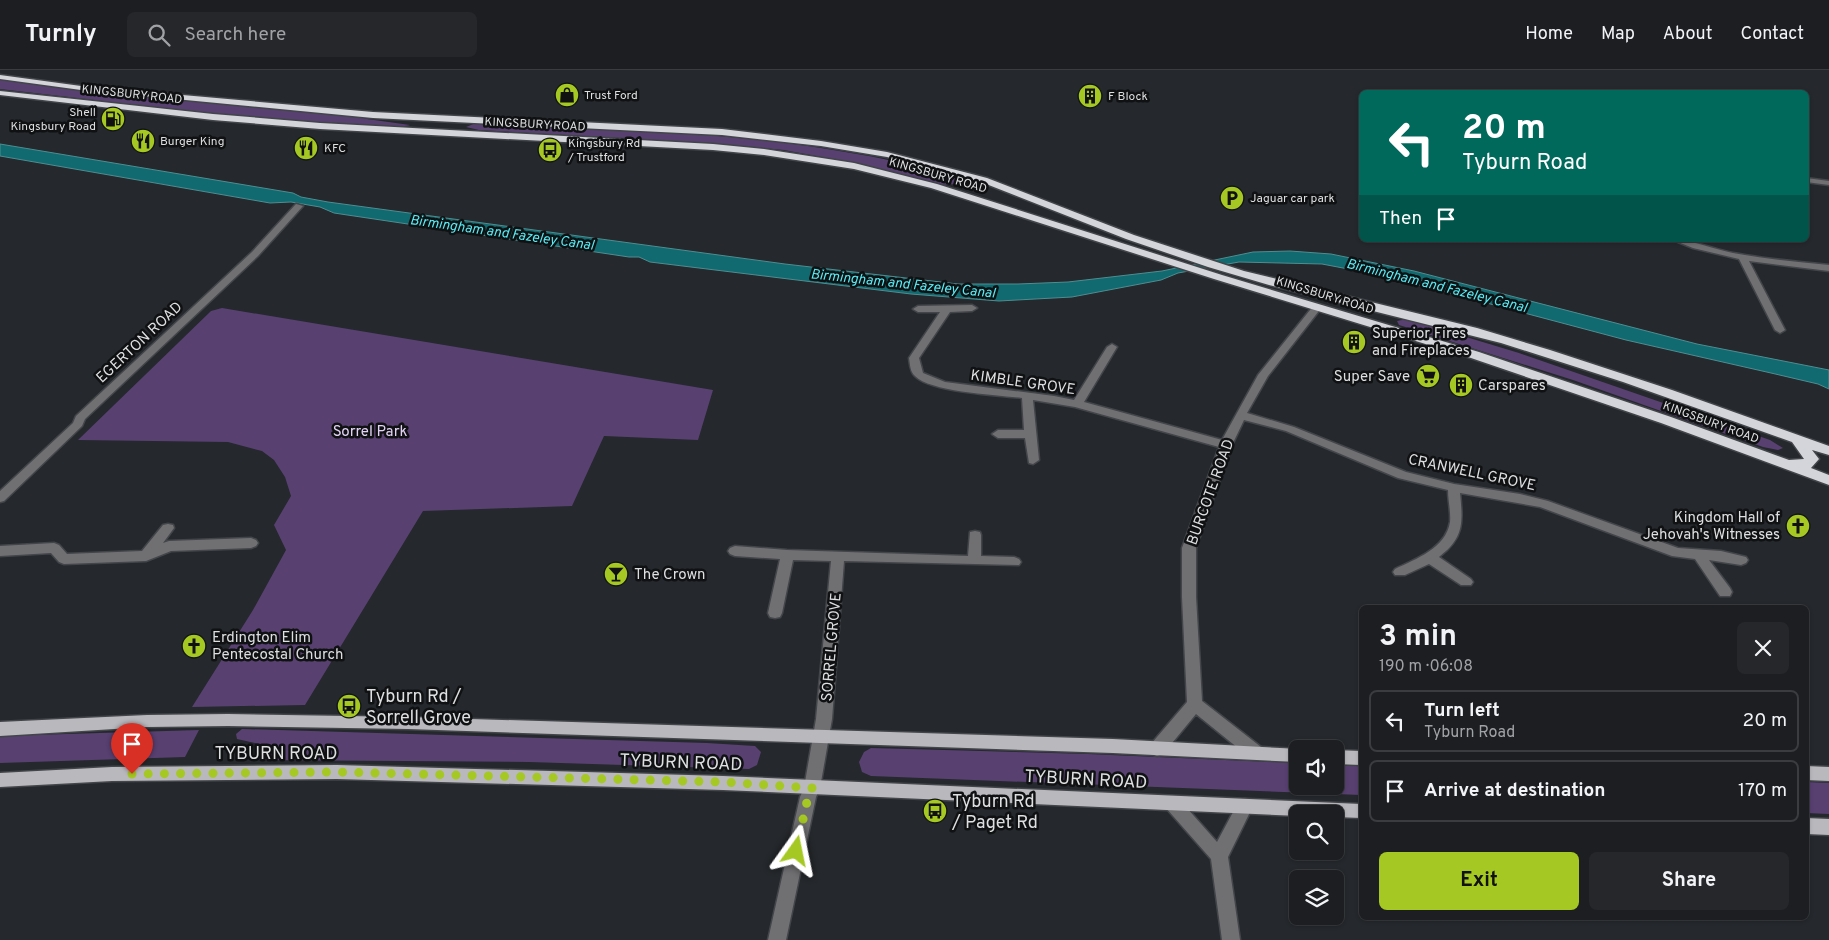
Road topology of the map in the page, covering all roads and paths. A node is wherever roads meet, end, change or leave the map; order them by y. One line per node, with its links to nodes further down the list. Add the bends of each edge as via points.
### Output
1 (0, 77): 3 (highway, KINGSBURY ROAD, via 90,89)
2 (0, 93): 5 (highway, KINGSBURY ROAD, via 213,117)
3 (373, 115): 4 (highway, KINGSBURY ROAD); 5 (highway, via 426,124 430,126)
4 (470, 121): 6 (highway, via 455,128); 24 (highway, KINGSBURY ROAD, via 722,132 842,146 912,161 985,181 1241,274 1506,340)
5 (429, 133): 6 (highway, KINGSBURY ROAD)
6 (492, 136): 13 (highway, KINGSBURY ROAD, via 712,146 821,160 934,186 1218,278)
7 (1809, 180): 8 (street)
8 (1829, 182)
9 (299, 206): 31 (street, EGERTON ROAD, via 255,254)
10 (1682, 242): 11 (street)
11 (1743, 259): 12 (street); 17 (street)
12 (1829, 268)
13 (1317, 306): 21 (street, BURCOTE ROAD, via 1263,375); 28 (highway, KINGSBURY ROAD, via 1475,355)
14 (972, 308): 16 (street)
15 (918, 309): 16 (street)
16 (947, 309): 19 (street, KIMBLE GROVE, via 914,358 919,375 942,385)
17 (1780, 330)
18 (1112, 347): 20 (street)
19 (1027, 396): 20 (street, KIMBLE GROVE); 23 (street)
20 (1077, 404): 25 (street, KIMBLE GROVE)
21 (1240, 415): 25 (street, BURCOTE ROAD); 30 (street, CRANWELL GROVE, via 1290,429 1402,475)
22 (998, 434): 23 (street)
23 (1029, 434): 27 (street)
24 (1796, 439): 26 (highway, KINGSBURY ROAD); 28 (highway, via 1812,460 1806,465)
25 (1226, 445): 49 (street, BURCOTE ROAD, via 1189,548)
26 (1829, 451)
27 (1033, 460)
28 (1783, 463): 29 (highway, KINGSBURY ROAD)
29 (1829, 480)
30 (1454, 488): 38 (street, CRANWELL GROVE, via 1544,504 1655,546); 41 (street, via 1456,524 1447,542)
31 (0, 498)
32 (168, 528): 39 (street)
33 (975, 535): 42 (street)
34 (251, 543): 39 (street, via 169,546)
35 (0, 551): 39 (street, via 54,548 64,559)
36 (735, 551): 37 (street)
37 (787, 555): 40 (street); 48 (street)
38 (1699, 555): 43 (street, CRANWELL GROVE); 47 (street)
39 (146, 556)
40 (838, 556): 42 (street); 51 (street, SORREL GROVE)
41 (1430, 558): 45 (street); 46 (street)
42 (974, 559): 44 (street)
43 (1741, 560)
44 (1014, 562)
45 (1400, 572)
46 (1466, 582)
47 (1725, 592)
48 (775, 612)
49 (1195, 704): 52 (street); 53 (street)
50 (0, 729): 51 (main road, TYBURN ROAD, via 228,720 564,727)
51 (821, 738): 52 (main road, TYBURN ROAD); 60 (street, SORREL GROVE)
52 (1157, 749): 53 (main road, TYBURN ROAD)
53 (1255, 752): 54 (main road, TYBURN ROAD)
54 (1289, 754)
55 (1344, 757): 56 (main road)
56 (1359, 758)
57 (1809, 773): 58 (main road)
58 (1829, 774)
59 (0, 780): 60 (main road, TYBURN ROAD, via 112,774 337,772 723,782)
60 (812, 788): 61 (main road, TYBURN ROAD); 67 (street, SORREL GROVE)
61 (1172, 803): 62 (main road, TYBURN ROAD); 66 (street)
62 (1245, 806): 63 (main road, TYBURN ROAD); 66 (street)
63 (1359, 810)
64 (1809, 826): 65 (main road)
65 (1829, 827)
66 (1219, 856): 68 (street)
67 (777, 940)
68 (1231, 940)

